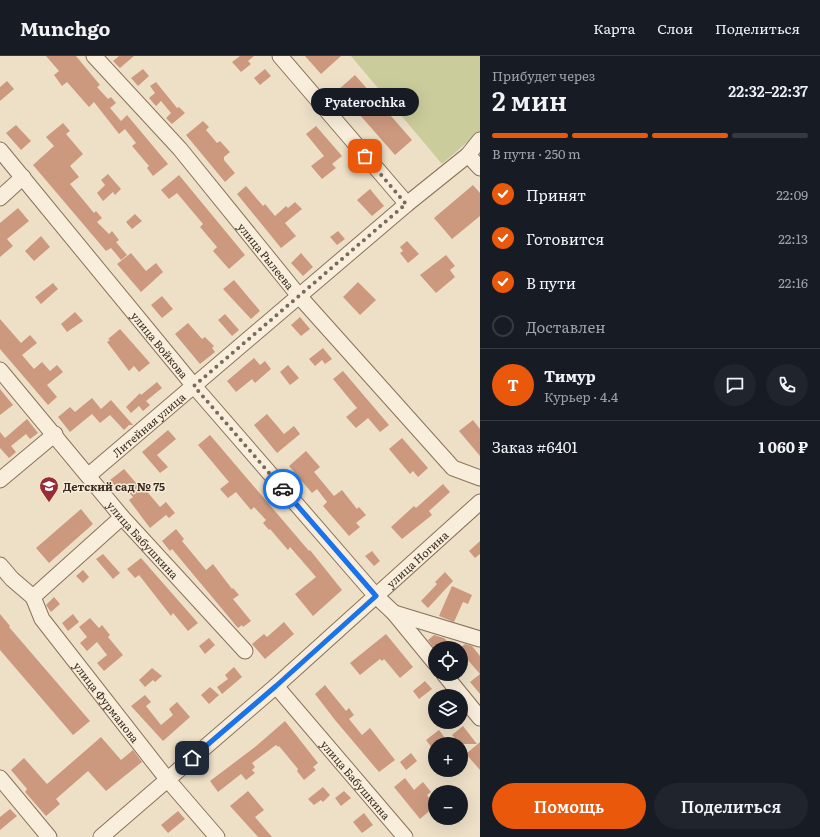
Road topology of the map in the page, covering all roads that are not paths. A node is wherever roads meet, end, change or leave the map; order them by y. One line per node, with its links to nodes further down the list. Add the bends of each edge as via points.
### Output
1 (94, 56): 10 (street, улица Рылеева, via 180,149)
2 (280, 56): 9 (street)
3 (480, 140): 5 (street, Литейная улица)
4 (0, 150): 7 (street, улица Войкова)
5 (468, 155): 6 (street); 9 (street, Литейная улица)
6 (480, 168)
7 (23, 177): 8 (street); 12 (street, улица Войкова)
8 (0, 198)
9 (406, 204): 10 (street, Литейная улица)
10 (299, 296): 12 (street, Литейная улица); 15 (street, улица Рылеева, via 453,468)
11 (0, 370): 13 (street, улица Бабушкина)
12 (194, 386): 14 (street, Литейная улица); 20 (street, улица Войкова)
13 (54, 434): 14 (street, улица Бабушкина); 16 (street)
14 (89, 475): 18 (street, улица Бабушкина)
15 (480, 478)
16 (0, 480)
17 (480, 502): 20 (street, улица Ногина)
18 (122, 517): 21 (street); 24 (street, улица Бабушкина)
19 (0, 565): 21 (street, улица Фурманова)
20 (376, 596): 22 (street, улица Войкова); 27 (street, улица Ногина)
21 (33, 597): 30 (street, улица Фурманова, via 42,619)
22 (394, 613): 23 (street); 25 (street, улица Войкова)
23 (480, 639)
24 (245, 651)
25 (428, 654)
26 (450, 681): 28 (street)
27 (276, 686): 30 (street, улица Ногина); 34 (street, улица Бабушкина)
28 (480, 718)
29 (0, 778): 31 (street)
30 (167, 779): 32 (street, улица Ногина); 33 (street, улица Фурманова)
31 (49, 837)
32 (101, 837)
33 (216, 837)
34 (405, 837)

